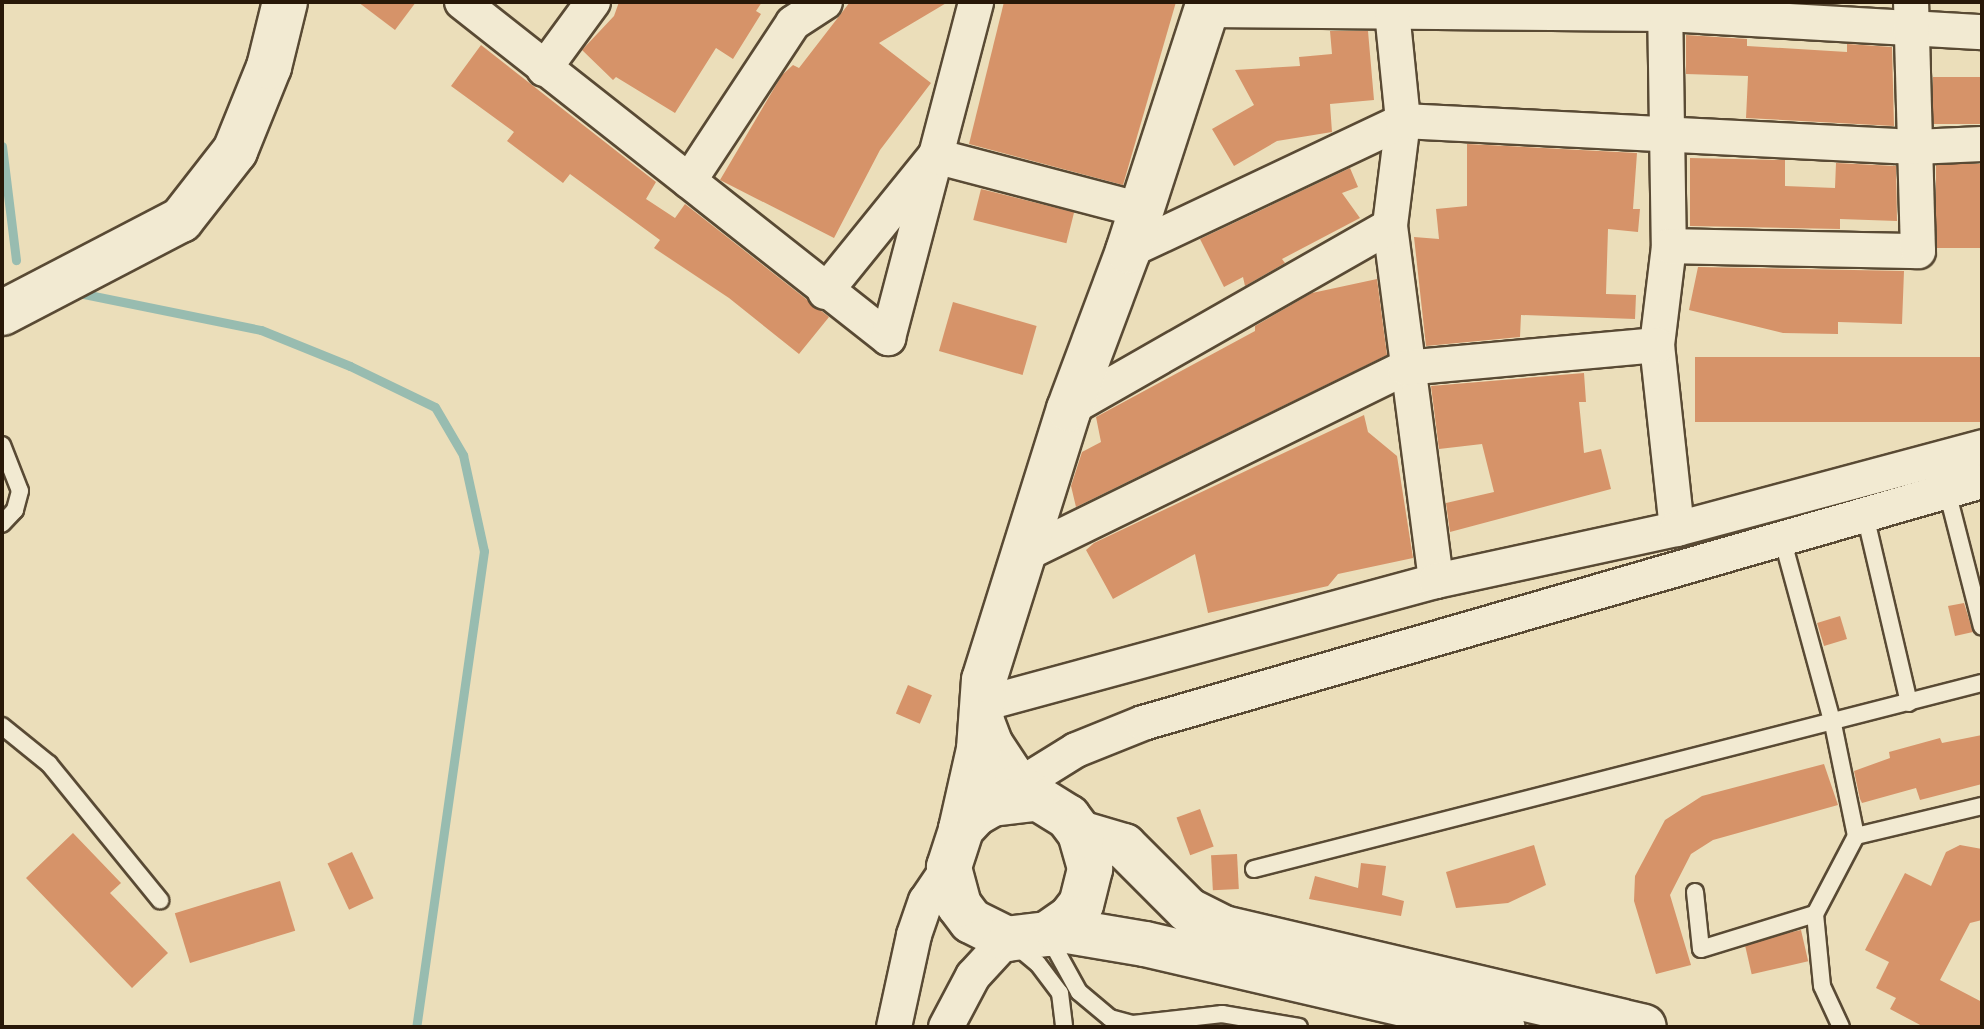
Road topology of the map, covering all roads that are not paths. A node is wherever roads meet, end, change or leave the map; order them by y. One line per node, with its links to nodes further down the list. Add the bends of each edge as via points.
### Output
1 (285, 2): 22 (street, via 269,67 235,151 181,220)
2 (462, 2): 11 (street)
3 (593, 2): 11 (street)
4 (825, 2): 17 (street, via 793,23)
5 (976, 2): 16 (street)
6 (1208, 6): 8 (street); 19 (street)
7 (1665, 8): 8 (street); 9 (street); 13 (street)
8 (1392, 12): 12 (street)
9 (1912, 15): 10 (street); 15 (street)
10 (1982, 32)
11 (544, 69): 17 (street)
12 (1403, 121): 13 (street); 18 (street); 19 (street)
13 (1668, 132): 15 (street); 20 (street)
14 (1982, 144): 15 (street)
15 (1915, 147): 20 (street, via 1918,251)
16 (935, 156): 19 (street); 21 (street); 21 (street, via 888,338)
17 (689, 181): 21 (street)
18 (1390, 226): 24 (street); 25 (street)
19 (1135, 230): 25 (street)
20 (1669, 246): 23 (street)
21 (825, 292)
22 (2, 313)
23 (1657, 345): 24 (street); 32 (street)
24 (1405, 368): 34 (street); 35 (street)
25 (1069, 409): 34 (street)
26 (2, 445): 31 (lane, via 20,491 15,510)
27 (1982, 447): 32 (street)
28 (1982, 481): 29 (street)
29 (1947, 491): 30 (street); 36 (lane)
30 (1865, 515): 33 (street); 38 (lane)
31 (2, 524)
32 (1677, 529): 35 (street)
33 (1782, 538): 40 (lane); 42 (street, via 1143,723 1076,750)
34 (1023, 555): 39 (street, via 984,680)
35 (1436, 581): 39 (street)
36 (1982, 627)
37 (1982, 683): 38 (lane)
38 (1909, 703): 40 (lane)
39 (983, 713): 42 (street, via 991,745); 46 (street)
40 (1833, 724): 45 (lane); 47 (lane)
41 (2, 726): 49 (lane, via 49,764)
42 (1025, 793): 44 (street, via 1068,817); 46 (street, via 992,804)
43 (1982, 806): 45 (lane)
44 (1080, 833): 51 (street, via 1090,869 1081,904); 57 (street, via 1124,846 1188,910 1223,928)
45 (1856, 836): 50 (lane)
46 (955, 848): 51 (street, via 959,905 971,921); 52 (street, via 914,935)
47 (1254, 869)
48 (1695, 892): 50 (lane, via 1701,949)
49 (160, 900)
50 (1815, 914): 58 (lane, via 1822,986)
51 (1037, 934): 53 (street, via 973,976); 54 (lane, via 1038,964 1060,993); 55 (lane, via 1079,992 1110,1018 1133,1024 1222,1014); 56 (street, via 1145,944)
52 (894, 1027)
53 (946, 1027)
54 (1064, 1027)
55 (1299, 1027)
56 (1502, 1027)
57 (1644, 1027)
58 (1841, 1027)

